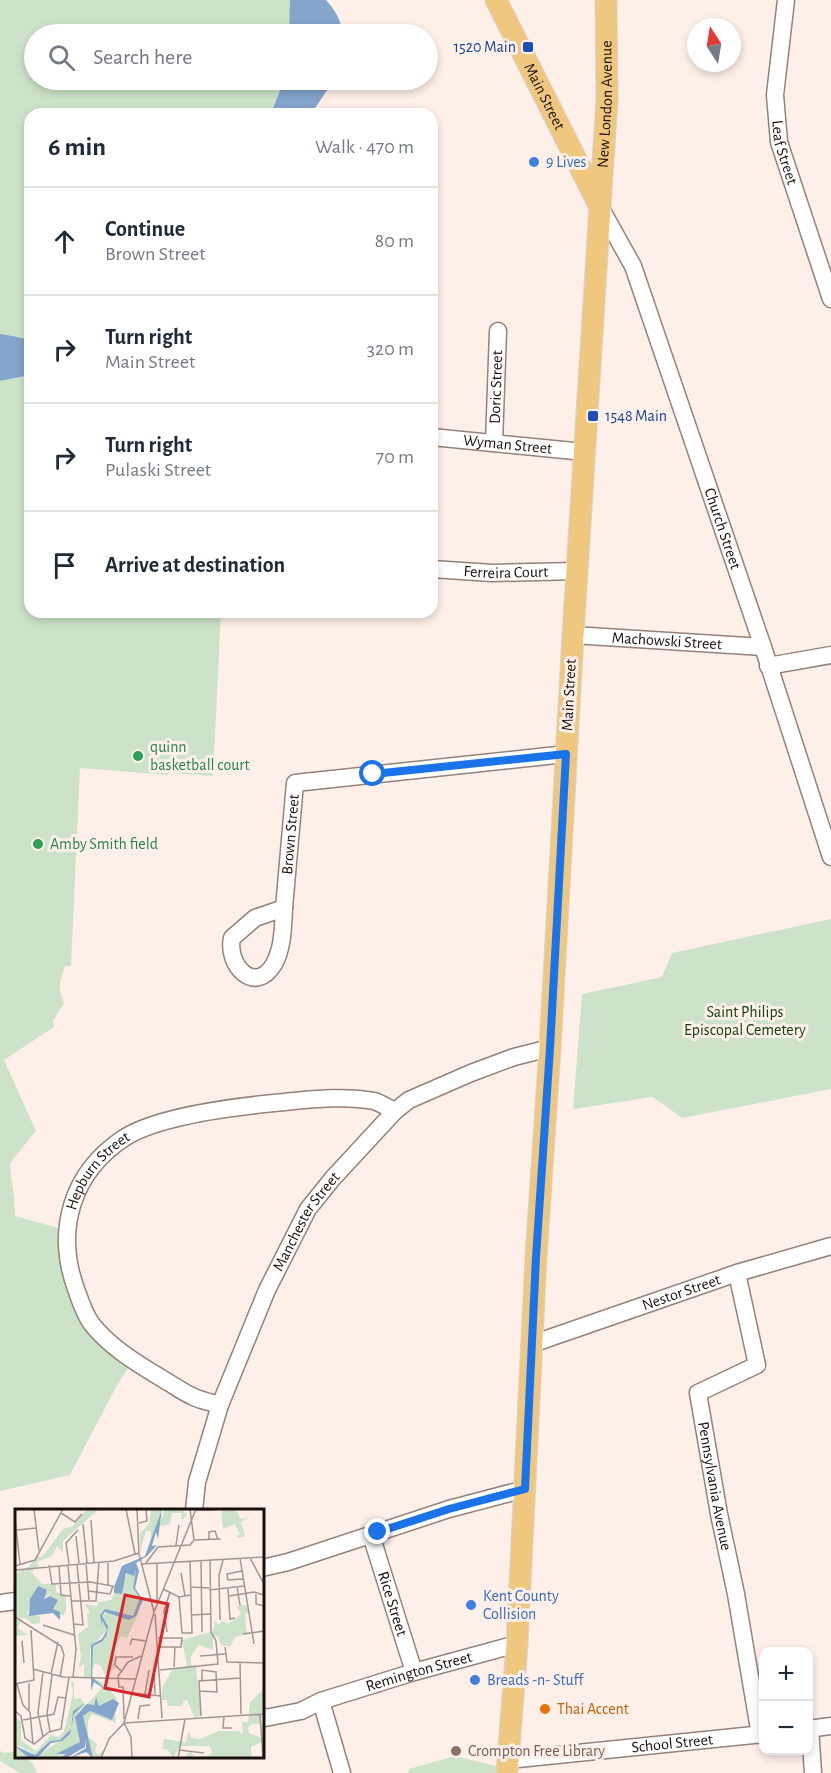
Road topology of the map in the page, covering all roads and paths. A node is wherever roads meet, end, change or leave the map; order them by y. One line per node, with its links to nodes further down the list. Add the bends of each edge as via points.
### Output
1 (496, 0): 4 (main road, Main Street)
2 (606, 0): 4 (main road, New London Avenue, via 607,100)
3 (786, 0): 5 (street, Leaf Street, via 775,95 779,142)
4 (600, 207): 9 (main road, Main Street); 13 (street, Church Street, via 633,266)
5 (831, 299)
6 (498, 331): 8 (street, Doric Street)
7 (438, 438): 8 (street, Wyman Street)
8 (494, 443): 9 (street, Wyman Street)
9 (584, 452): 11 (main road, Main Street)
10 (438, 569): 11 (street, Ferreira Court)
11 (577, 571): 12 (main road, Main Street)
12 (573, 635): 13 (street, Machowski Street); 16 (main road, Main Street)
13 (763, 647): 15 (street, Church Street)
14 (831, 655): 15 (street)
15 (768, 666): 17 (street, Church Street)
16 (566, 754): 19 (street, Brown Street, via 295,783); 20 (main road, Main Street)
17 (824, 815): 18 (street, Church Street)
18 (831, 857)
19 (284, 908)
20 (550, 1048): 21 (street, Manchester Street, via 471,1072 409,1100); 24 (main road, Main Street)
21 (395, 1112): 25 (street, Manchester Street, via 308,1209 267,1290); 25 (street, Hepburn Street, via 376,1101 309,1100 218,1110 125,1137 85,1175 74,1196 67,1238 72,1280 90,1322 130,1359 194,1397)
22 (830, 1250): 23 (street, Nestor Street)
23 (737, 1274): 24 (street, Nestor Street); 36 (street, Pennsylvania Avenue, via 757,1365 698,1393)
24 (531, 1344): 26 (main road, Main Street)
25 (220, 1405): 27 (street, Manchester Street, via 197,1482)
26 (525, 1489): 28 (street); 32 (main road, Main Street)
27 (194, 1509)
28 (371, 1535): 29 (street); 33 (street, Rice Street)
29 (264, 1568)
30 (15, 1601): 31 (street)
31 (0, 1603)
32 (517, 1644): 33 (street, Remington Street); 41 (main road, Main Street)
33 (414, 1672): 34 (street, Remington Street)
34 (321, 1701): 35 (street, via 302,1711); 42 (street)
35 (264, 1717)
36 (759, 1718)
37 (831, 1726): 38 (street)
38 (813, 1728)
39 (759, 1734): 41 (street, School Street)
40 (811, 1755): 43 (street)
41 (508, 1766)
42 (342, 1773)
43 (813, 1773)

